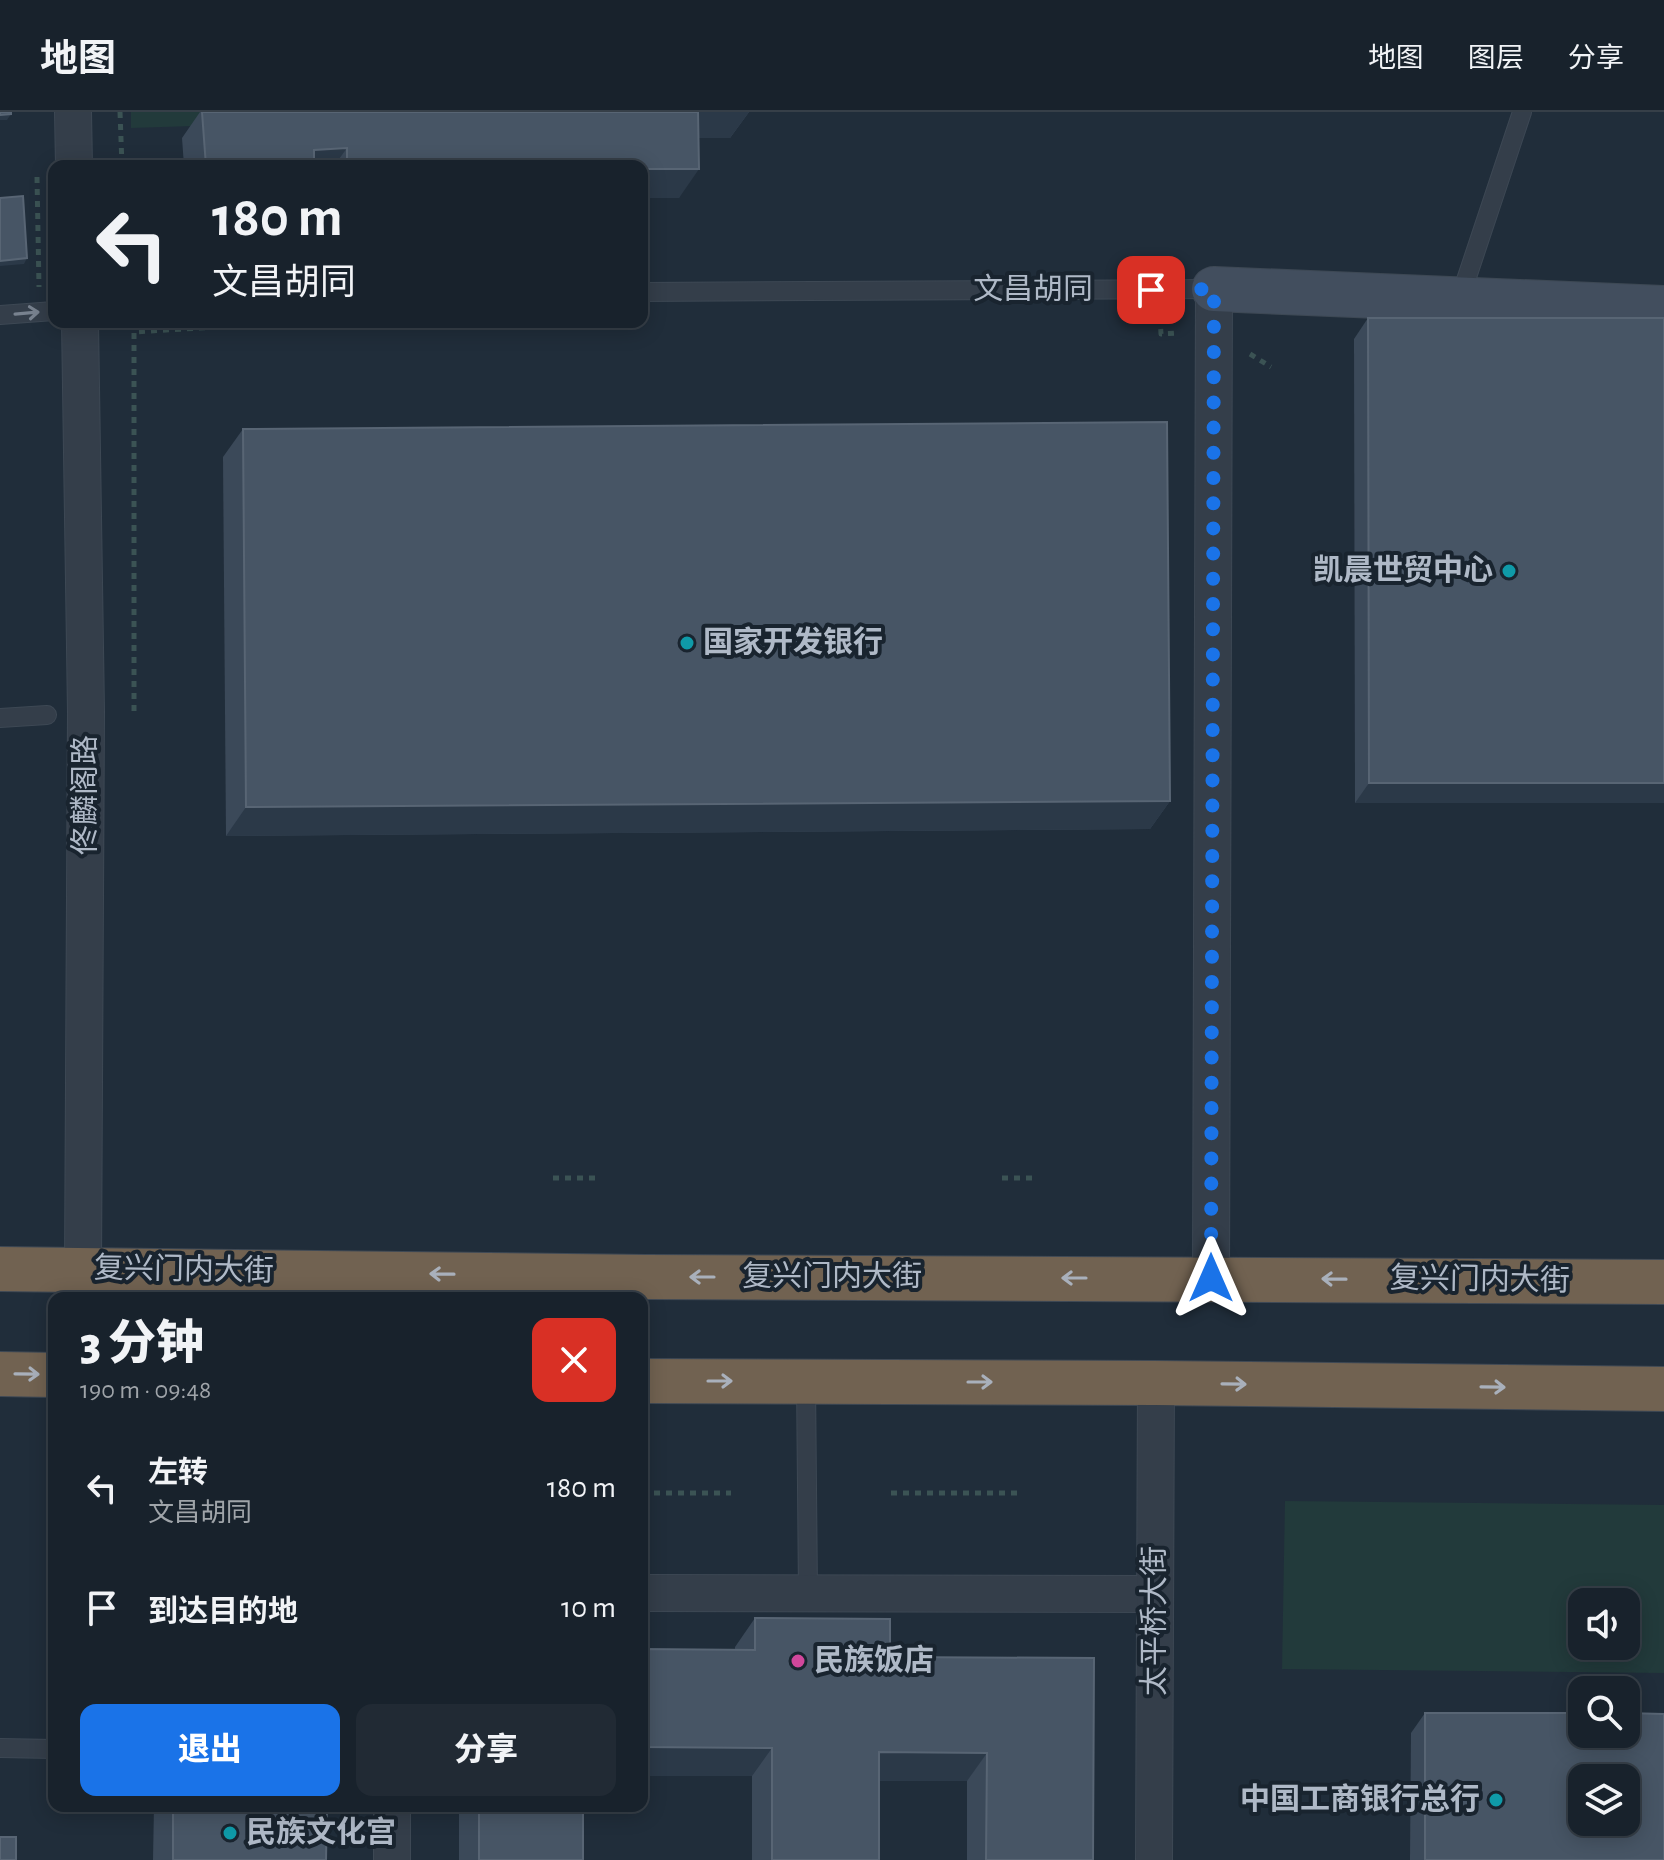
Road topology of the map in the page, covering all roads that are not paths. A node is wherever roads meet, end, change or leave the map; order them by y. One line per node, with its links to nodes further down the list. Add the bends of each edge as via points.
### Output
1 (73, 112): 3 (street)
2 (1522, 112): 6 (lane)
3 (74, 160)
4 (1214, 289): 5 (lane, 文昌胡同); 6 (street, 文昌胡同); 15 (street)
5 (648, 292)
6 (1460, 301): 7 (street, 文昌胡同)
7 (1664, 308)
8 (48, 311): 9 (lane, one-way to 8)
9 (0, 315)
10 (80, 328): 14 (street, 佟麟阁路, via 86,712)
11 (47, 715): 12 (lane)
12 (0, 718)
13 (0, 1269): 14 (highway, 复兴门内大街)
14 (83, 1269): 15 (highway, 复兴门内大街, one-way to 14)
15 (1211, 1278): 16 (highway, 复兴门内大街, one-way to 15)
16 (1664, 1282)
17 (0, 1374): 18 (highway, one-way to 18)
18 (48, 1375)
19 (648, 1381): 20 (highway, one-way to 20)
20 (806, 1381): 21 (highway, one-way to 21); 24 (lane)
21 (1156, 1383): 22 (highway, one-way to 22); 25 (street, 太平桥大街)
22 (1664, 1389)
23 (648, 1593): 24 (street)
24 (808, 1594): 25 (street)
25 (1155, 1594): 30 (street, 太平桥大街)
26 (0, 1748): 27 (lane)
27 (48, 1749)
28 (392, 1812): 29 (street)
29 (392, 1860)
30 (1154, 1860)

